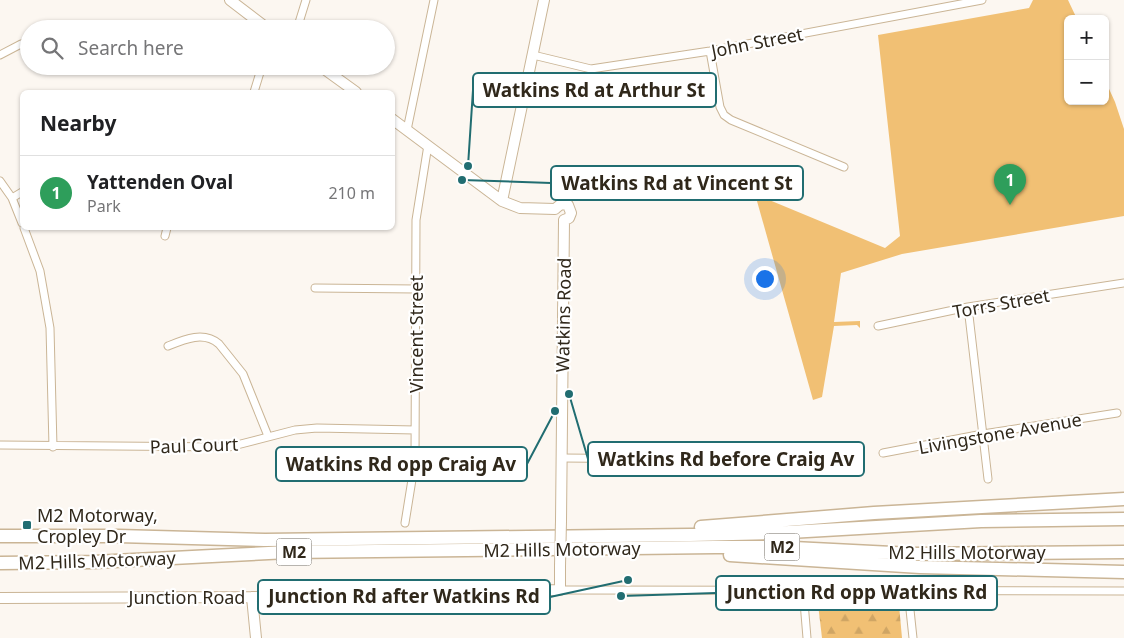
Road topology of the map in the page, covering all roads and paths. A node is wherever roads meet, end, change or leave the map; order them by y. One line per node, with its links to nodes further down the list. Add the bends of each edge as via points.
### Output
1 (230, 0): 6 (street)
2 (306, 0): 7 (street)
3 (434, 0): 17 (street)
4 (544, 0): 11 (street)
5 (982, 0): 9 (street, John Street)
6 (256, 20)
7 (300, 20)
8 (20, 45): 10 (street)
9 (710, 51): 11 (street, John Street, via 591,69); 19 (street, via 724,115)
10 (0, 55)
11 (533, 55): 23 (street)
12 (259, 75): 14 (street)
13 (332, 75): 15 (street)
14 (255, 90)
15 (353, 90)
16 (395, 121): 17 (street)
17 (407, 130): 18 (street)
18 (428, 145): 23 (street); 30 (street, Vincent Street, via 416,220)
19 (844, 167)
20 (0, 181): 22 (street)
21 (20, 193): 22 (street)
22 (12, 198): 24 (street)
23 (502, 201): 41 (street, Watkins Road, via 520,208 555,209 560,204 571,210 564,220)
24 (20, 218)
25 (25, 230): 39 (street, via 40,271 49,319)
26 (166, 230): 27 (street)
27 (165, 236)
28 (1124, 283): 31 (street, Torrs Street)
29 (314, 288): 30 (street)
30 (416, 289): 35 (street, Vincent Street)
31 (968, 307): 32 (street, Torrs Street); 36 (street)
32 (878, 326)
33 (168, 346): 37 (street, via 186,338 205,337 219,344 243,374)
34 (1117, 413): 36 (street, Livingstone Avenue)
35 (416, 430): 37 (street, Paul Court, via 316,428); 46 (street, Vincent Street, via 415,461)
36 (983, 434): 40 (street, Livingstone Avenue); 43 (street)
37 (268, 436): 39 (street, Paul Court, via 229,447)
38 (0, 445): 39 (street, Paul Court)
39 (53, 447)
40 (883, 453)
41 (562, 458): 42 (street); 53 (street, Watkins Road, bridge)
42 (800, 460)
43 (988, 479)
44 (1124, 499): 48 (highway, via 874,513)
45 (1124, 519): 48 (highway, M2 Hills Motorway / M2, via 981,521 772,533)
46 (405, 522)
47 (0, 536): 48 (highway, M2 Hills Motorway / M2, via 265,540)
48 (616, 536)
49 (588, 548): 50 (highway, M2 Hills Motorway / M2, via 774,547 912,554); 51 (highway, M2 Hills Motorway / M2, via 288,552); 52 (highway, via 920,567)
50 (1124, 552)
51 (0, 564)
52 (1124, 572)
53 (560, 590): 54 (street, Junction Road); 57 (street, Junction Road)
54 (803, 590): 55 (street, Junction Road); 60 (street)
55 (908, 591): 56 (street, Junction Road); 61 (street)
56 (1124, 591)
57 (252, 597): 58 (street, Junction Road); 59 (street)
58 (0, 598)
59 (256, 638)
60 (807, 638)
61 (913, 638)

